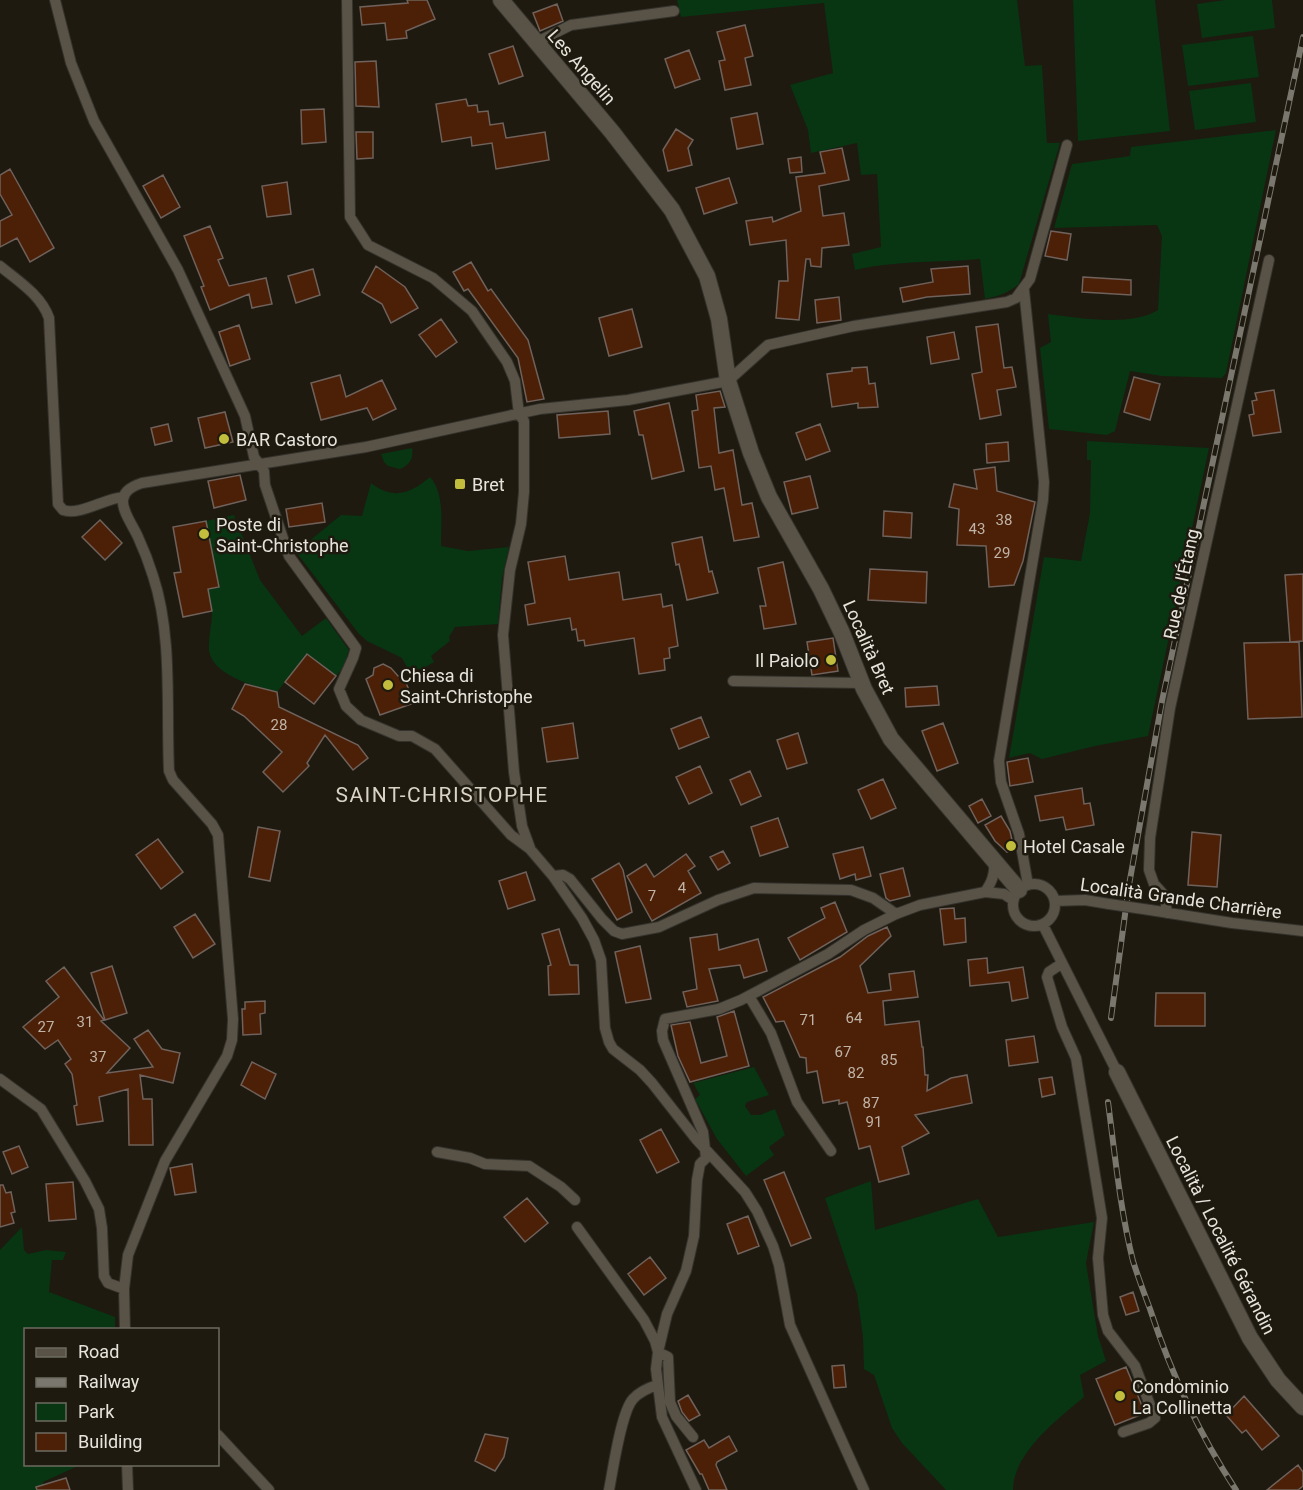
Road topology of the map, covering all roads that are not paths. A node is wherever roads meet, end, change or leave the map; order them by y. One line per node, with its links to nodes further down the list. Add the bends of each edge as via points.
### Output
1 (55, 0): 12 (street, via 71,63 94,121 178,270 245,416)
2 (347, 0): 11 (street, via 350,218 368,245 433,278 472,311 507,362 515,381)
3 (501, 0): 5 (street, Les Angelin)
4 (674, 10): 5 (street, via 571,25)
5 (536, 43): 10 (street, Les Angelin, via 672,210 707,276 719,319)
6 (1067, 145): 9 (street)
7 (1269, 260): 22 (street, Rue de l'Étang, via 1160,767 1149,870 1154,884 1165,896)
8 (0, 266): 13 (street, via 37,297 49,318 58,504 63,510 74,512)
9 (1024, 290): 10 (street, via 1007,302 865,324 768,345); 20 (street, via 1044,482 999,761 1001,782 1019,834)
10 (729, 386): 11 (street); 15 (street, Località Bret, via 769,497 821,589)
11 (519, 414): 12 (street, via 366,447); 16 (street, via 524,421 524,492 503,635 514,772 522,826)
12 (258, 464): 13 (street, via 142,483 126,491); 16 (street, via 264,471 289,556 356,648 339,689 346,706 361,720 399,736 412,736 435,749 511,835)
13 (124, 497): 35 (street, via 124,513 137,535 160,604 169,771 218,835 233,1020 232,1040 223,1064 165,1161 128,1255)
14 (733, 681): 15 (street)
15 (862, 683): 17 (street, Località Bret, via 891,740)
16 (530, 849): 18 (street)
17 (994, 858): 19 (street, via 994,873); 20 (street, Località Bret)
18 (553, 876): 23 (street, via 570,879 602,919 622,934 659,927 754,888 851,890 873,898); 30 (street, via 582,918 601,960 605,1028 613,1049 640,1070)
19 (986, 892): 20 (street); 23 (street, via 920,905)
20 (1020, 892): 21 (street, via 1036,884 1048,889); 24 (street, via 1014,914 1023,924)
21 (1055, 901): 22 (street, Località Grande Charrière, bridge, via 1078,899); 24 (street, via 1053,915)
22 (1167, 913): 25 (street, Località Grande Charrière)
23 (896, 914): 27 (street)
24 (1042, 925): 26 (street)
25 (1303, 931)
26 (1061, 964): 28 (street); 40 (street, via 1047,977 1076,1058 1102,1218 1098,1258 1102,1315 1108,1331 1135,1366 1155,1418)
27 (749, 996): 30 (street, via 719,1009 671,1017 663,1024 663,1041); 31 (street, via 771,1034 797,1102)
28 (1117, 1072): 39 (street, Località / Localité Gérandin, via 1250,1338 1278,1380)
29 (0, 1079): 35 (street, via 41,1109 85,1180 99,1209 104,1276 108,1283)
30 (706, 1147): 37 (street, via 697,1180 694,1236 688,1262 667,1314); 48 (street, via 745,1192 773,1246 789,1325)
31 (831, 1151)
32 (437, 1152): 33 (street, via 485,1164 529,1166)
33 (575, 1200)
34 (577, 1227): 37 (street, via 644,1320)
35 (124, 1289): 36 (street)
36 (125, 1328)
37 (658, 1352): 38 (street); 42 (street, via 668,1357 670,1402)
38 (657, 1385): 46 (street, via 633,1399 625,1413); 47 (street, via 662,1417)
39 (1303, 1407)
40 (1123, 1432)
41 (219, 1436): 45 (street)
42 (693, 1437)
43 (127, 1466): 44 (street)
44 (128, 1490)
45 (269, 1490)
46 (609, 1490)
47 (696, 1490)
48 (864, 1490)

